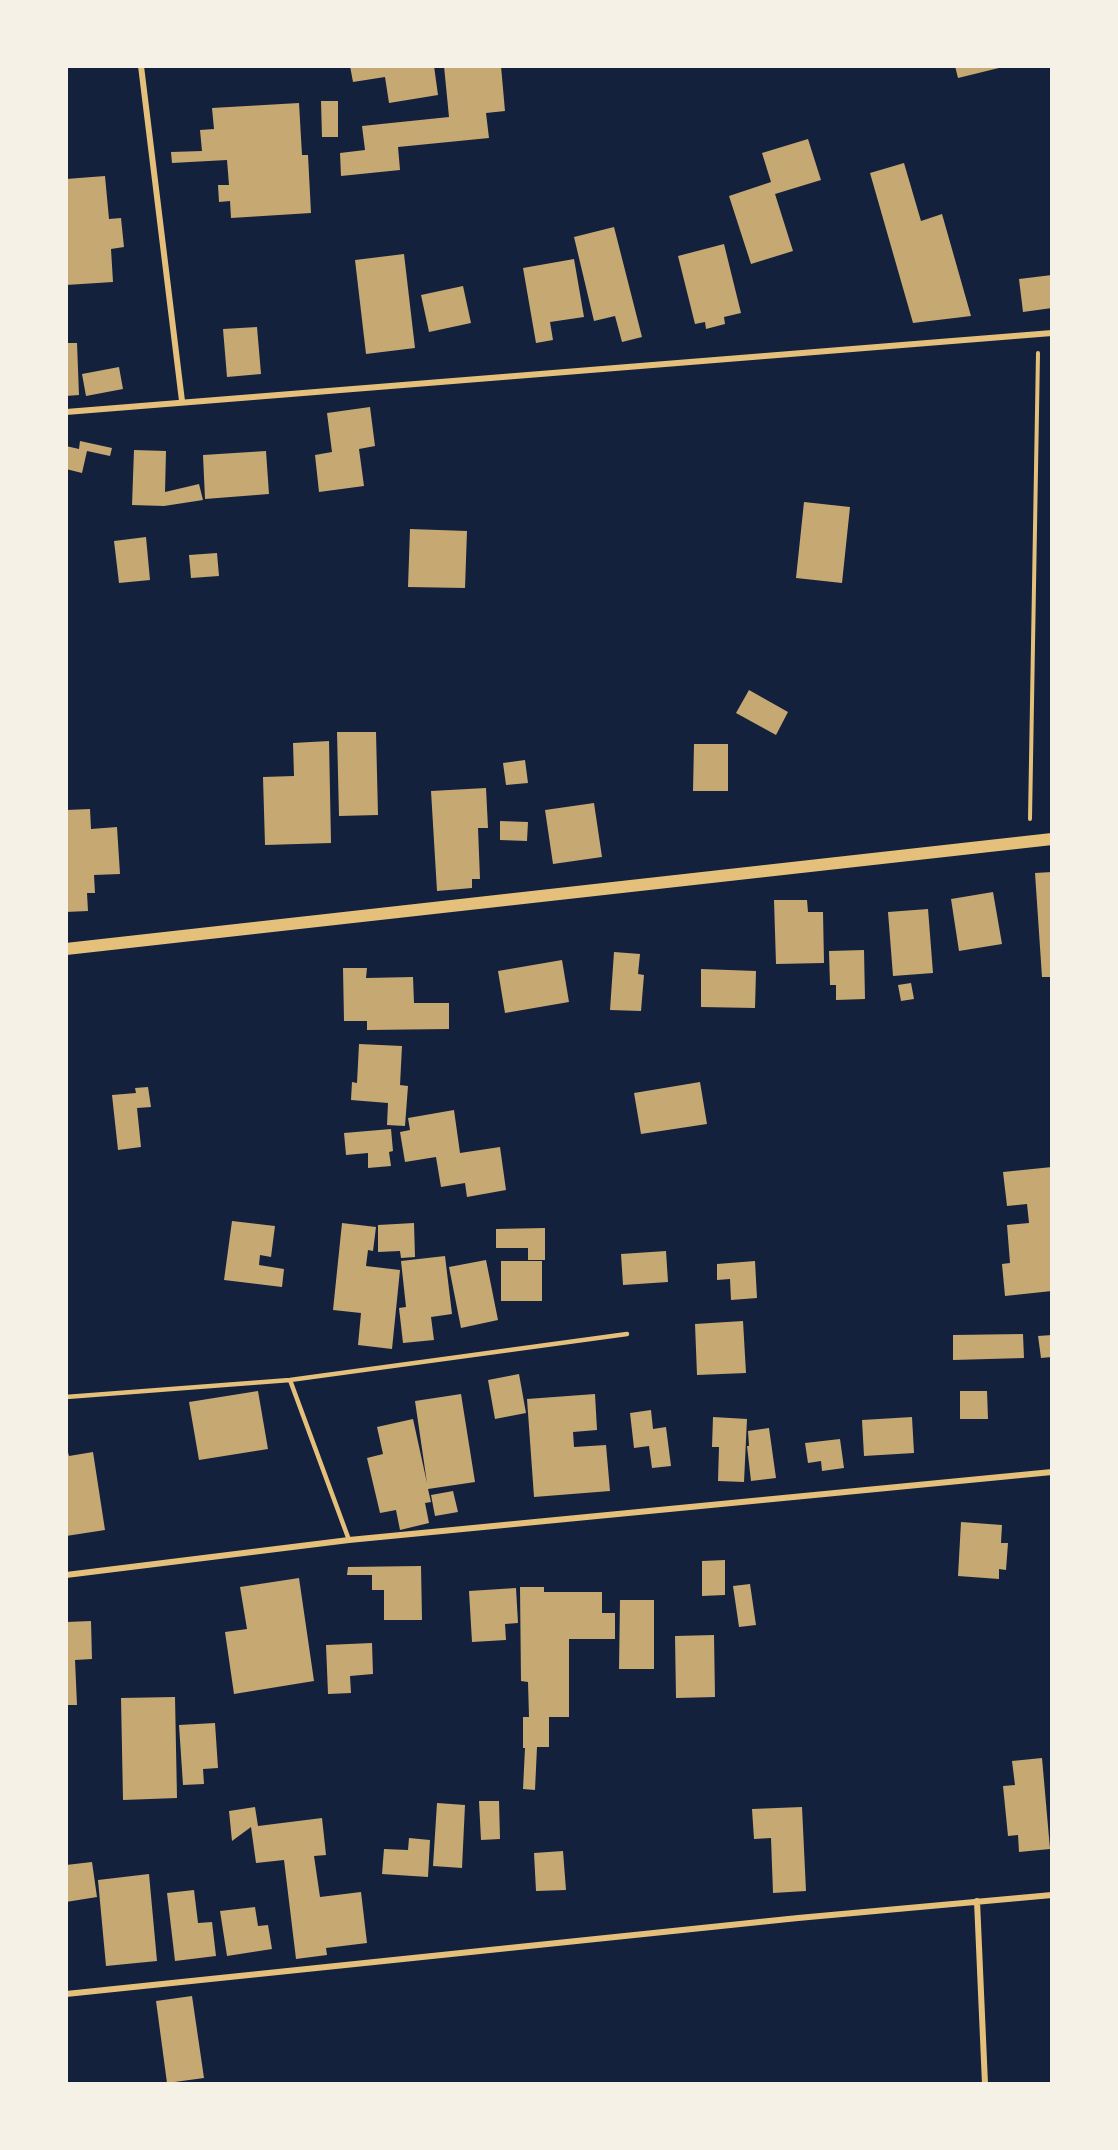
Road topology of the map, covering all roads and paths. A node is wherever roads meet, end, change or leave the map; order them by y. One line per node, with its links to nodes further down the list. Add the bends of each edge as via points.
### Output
1 (141, 66): 4 (street)
2 (1052, 333): 3 (street)
3 (1038, 334): 4 (street); 7 (path)
4 (182, 401): 5 (street)
5 (66, 412)
6 (1052, 839): 7 (main road)
7 (1029, 841): 8 (main road)
8 (66, 949)
9 (627, 1334): 10 (lane)
10 (290, 1380): 11 (lane); 13 (lane)
11 (66, 1397)
12 (1052, 1472): 13 (street)
13 (349, 1540): 14 (street)
14 (66, 1575)
15 (1052, 1895): 16 (street)
16 (977, 1901): 17 (street); 18 (street)
17 (66, 1994)
18 (985, 2084)

